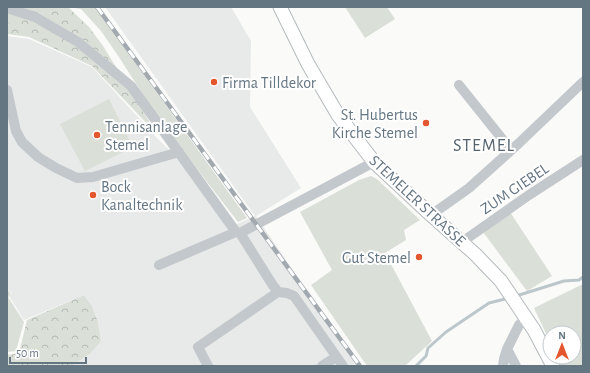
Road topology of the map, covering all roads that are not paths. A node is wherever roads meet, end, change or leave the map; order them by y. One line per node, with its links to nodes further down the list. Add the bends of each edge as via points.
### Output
1 (280, 7): 9 (main road, STEMELER STRASSE, via 308,64 338,115)
2 (7, 8): 7 (street, via 35,17 78,42 131,86)
3 (583, 82): 6 (street)
4 (459, 85): 6 (street)
5 (7, 90): 7 (street, via 16,131 22,142 38,157 77,178 93,177)
6 (511, 150): 10 (street, via 469,188)
7 (179, 152): 11 (street)
8 (583, 160): 12 (street, ZUM GIEBEL)
9 (374, 162): 10 (main road, STEMELER STRASSE); 11 (street)
10 (431, 215): 12 (main road, STEMELER STRASSE)
11 (238, 233): 13 (street); 14 (street)
12 (462, 242): 15 (main road, STEMELER STRASSE, via 501,281)
13 (159, 265)
14 (278, 292): 17 (street, via 294,296); 18 (street, via 198,347)
15 (526, 318): 16 (street, via 519,325); 23 (main road, STEMELER STRASSE)
16 (507, 349): 21 (street); 22 (street)
17 (336, 357): 19 (street); 20 (street)
18 (208, 366)
19 (322, 366)
20 (343, 366)
21 (503, 366)
22 (516, 366)
23 (554, 366)

